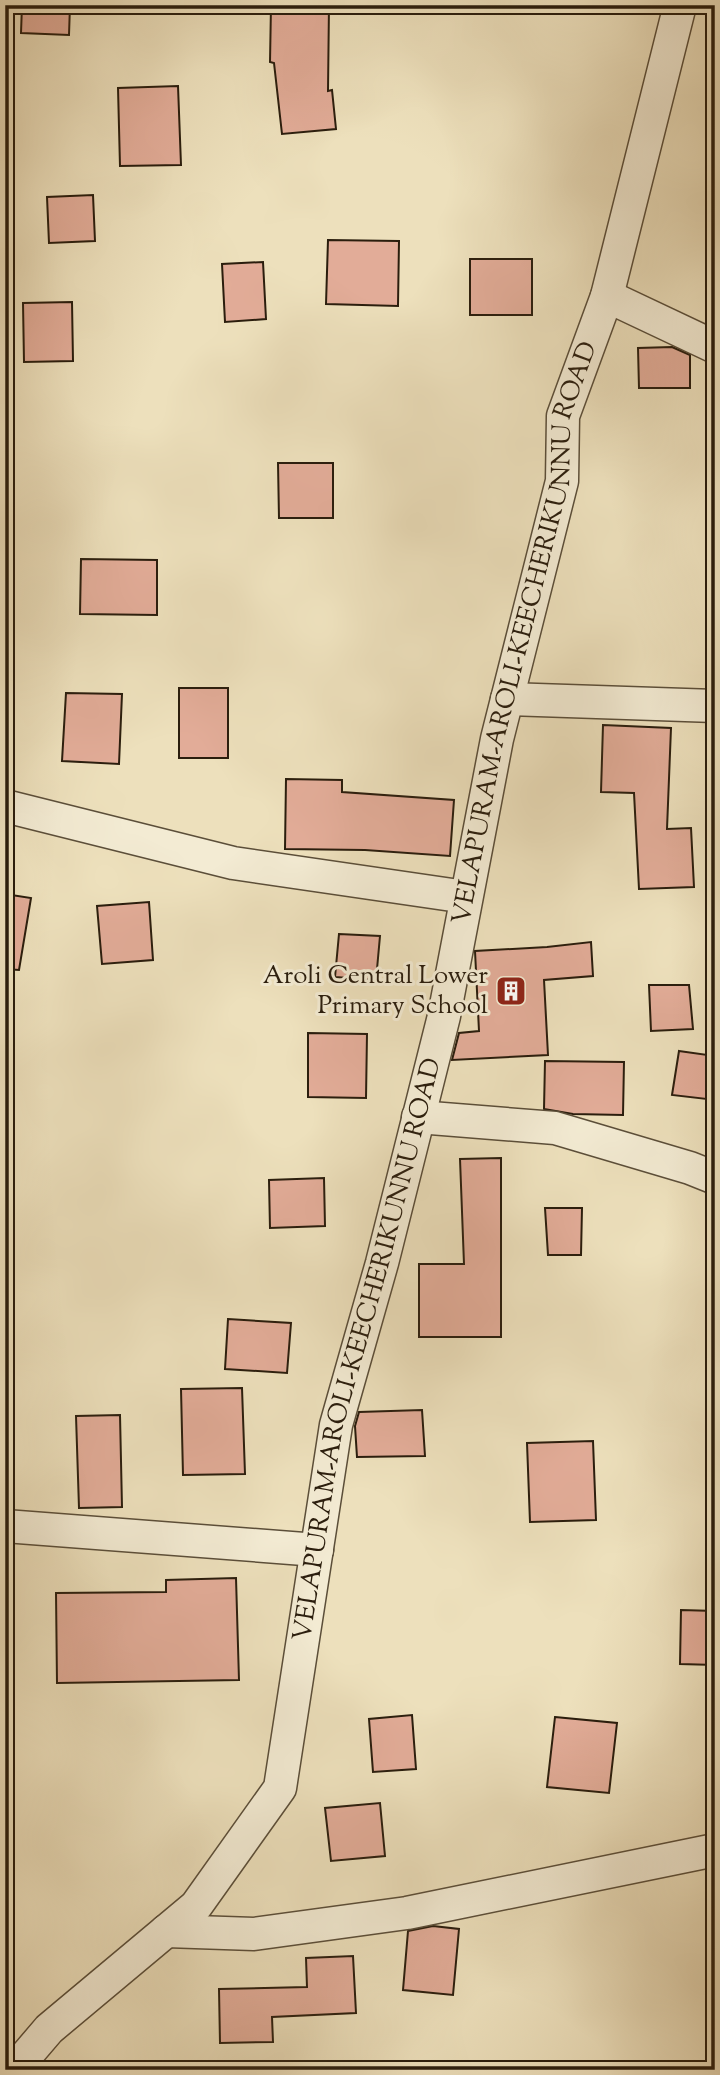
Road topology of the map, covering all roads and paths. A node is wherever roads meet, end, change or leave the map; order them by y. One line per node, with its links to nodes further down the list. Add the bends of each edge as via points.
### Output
1 (680, 5): 2 (street, VELAPURAM-AROLI-KEECHERIKUNNU ROAD)
2 (607, 296): 3 (street); 4 (street, VELAPURAM-AROLI-KEECHERIKUNNU ROAD, via 563,416 562,481)
3 (715, 347)
4 (507, 699): 5 (street); 7 (street, VELAPURAM-AROLI-KEECHERIKUNNU ROAD)
5 (715, 706)
6 (5, 806): 7 (street, via 233,863)
7 (466, 897): 8 (street, VELAPURAM-AROLI-KEECHERIKUNNU ROAD, via 444,1016)
8 (418, 1116): 9 (street, via 555,1128); 11 (street, VELAPURAM-AROLI-KEECHERIKUNNU ROAD, via 337,1425)
9 (715, 1178)
10 (5, 1526): 11 (street)
11 (317, 1549): 13 (street, VELAPURAM-AROLI-KEECHERIKUNNU ROAD, via 280,1788 196,1906)
12 (715, 1850): 13 (street, via 407,1913 254,1934)
13 (166, 1931): 14 (street, VELAPURAM-AROLI-KEECHERIKUNNU ROAD, via 49,2029)
14 (14, 2070)

